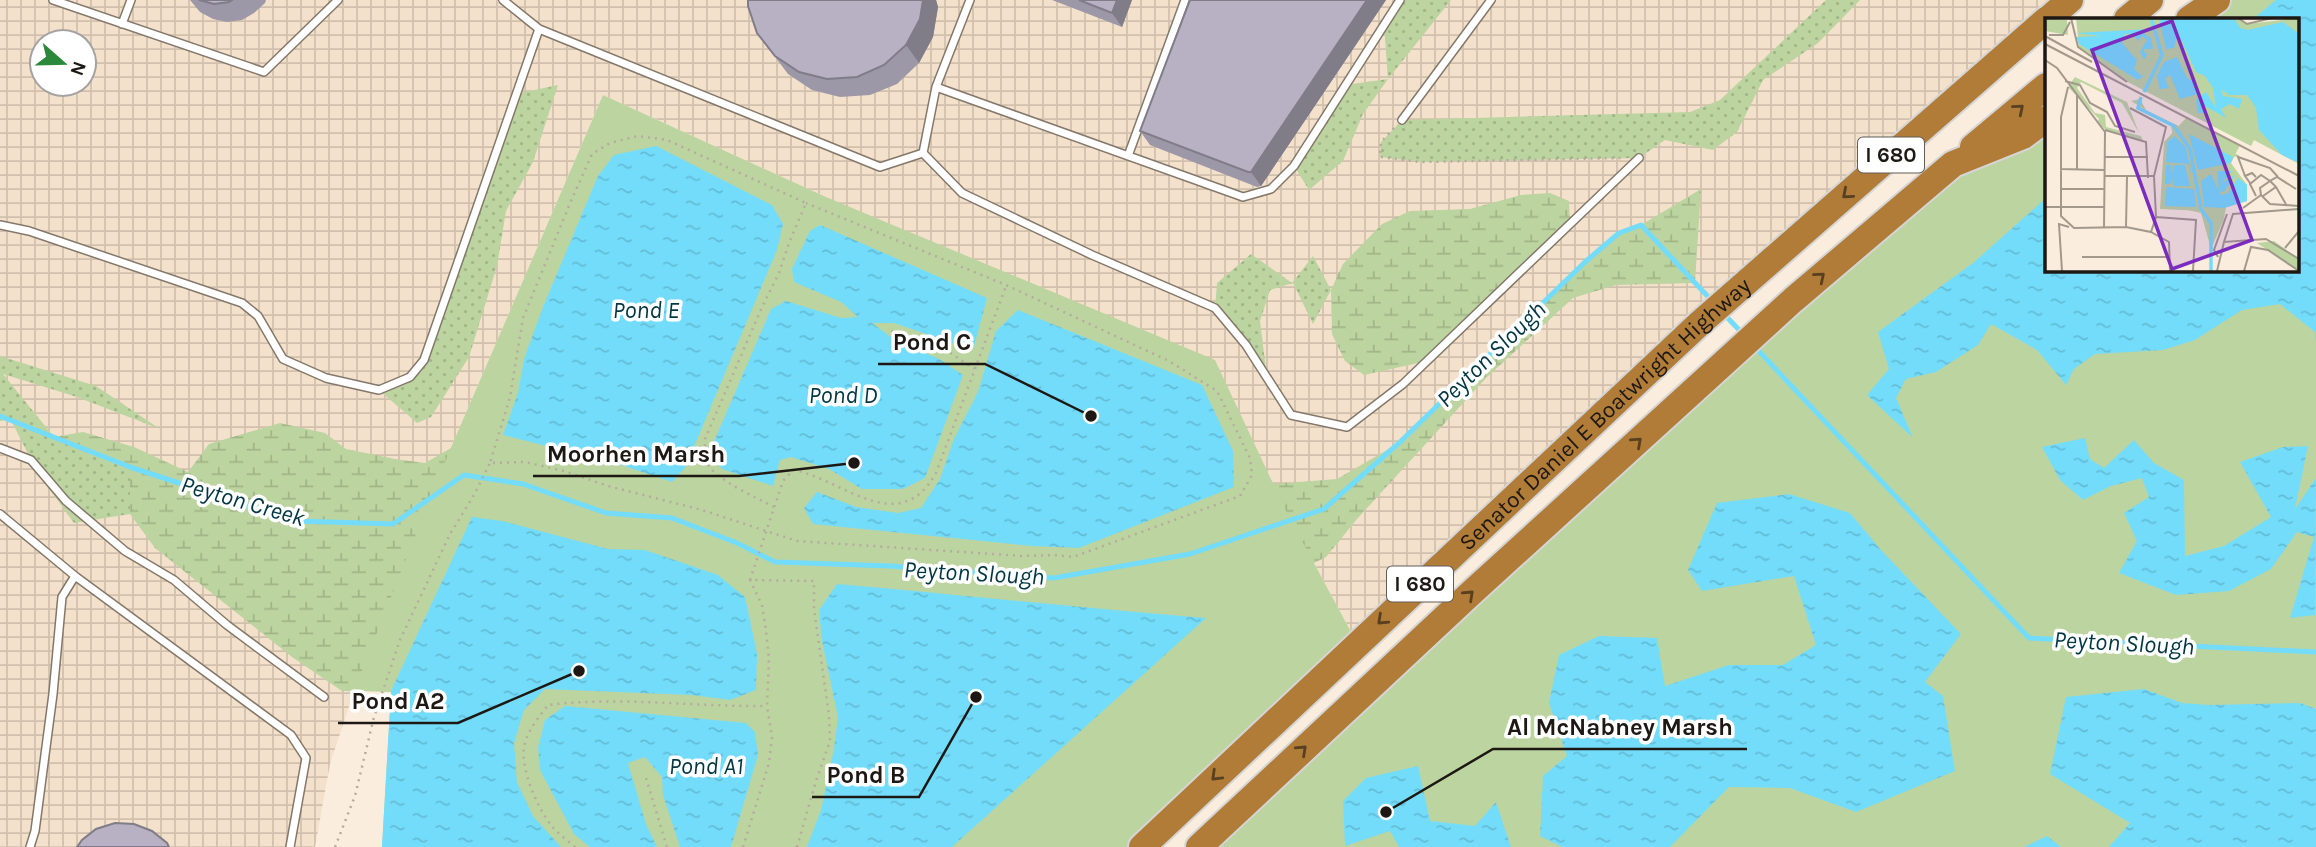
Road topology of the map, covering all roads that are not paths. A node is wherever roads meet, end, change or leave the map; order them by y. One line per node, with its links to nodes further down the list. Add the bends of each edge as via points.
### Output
1 (53, 0): 17 (lane)
2 (131, 0): 17 (lane)
3 (338, 0): 17 (lane, via 264,72)
4 (503, 0): 18 (lane)
5 (971, 0): 19 (lane)
6 (1185, 0): 25 (lane)
7 (1400, 0): 25 (lane, via 1294,166 1271,190 1243,197)
8 (1491, 0): 22 (lane)
9 (2053, 0): 21 (highway)
10 (2070, 0): 13 (highway, Senator Daniel E Boatwright Highway / I 680)
11 (2150, 0): 14 (highway)
12 (2217, 0): 15 (highway)
13 (2049, 18)
14 (2128, 18)
15 (2190, 18)
16 (2045, 22): 21 (highway, Senator Daniel E Boatwright Highway / I 680)
17 (122, 24)
18 (539, 29): 24 (lane, via 880,167); 28 (lane, via 424,360 410,377 379,390 326,378 283,359 258,316 242,303)
19 (936, 87): 24 (lane); 25 (lane)
20 (2045, 87): 27 (highway, I 680, one-way to 20)
21 (1960, 95): 35 (highway, Senator Daniel E Boatwright Highway / I 680, one-way to 35, via 1700,323)
22 (1402, 120)
23 (2045, 120): 27 (highway, via 2023,136)
24 (923, 153): 26 (lane, via 962,193 1215,308 1246,345 1291,415 1347,427 1403,384)
25 (1128, 156)
26 (1639, 158)
27 (1953, 164): 36 (highway, Senator Daniel E Boatwright Highway / I 680, one-way to 27, via 1769,322)
28 (0, 225)
29 (0, 448): 32 (lane, via 31,460 66,501 125,551 174,580)
30 (0, 514): 31 (lane)
31 (75, 576): 33 (lane, via 62,597); 34 (lane, via 291,735 306,758)
32 (324, 697)
33 (30, 847)
34 (290, 847)
35 (1142, 847)
36 (1199, 847)

